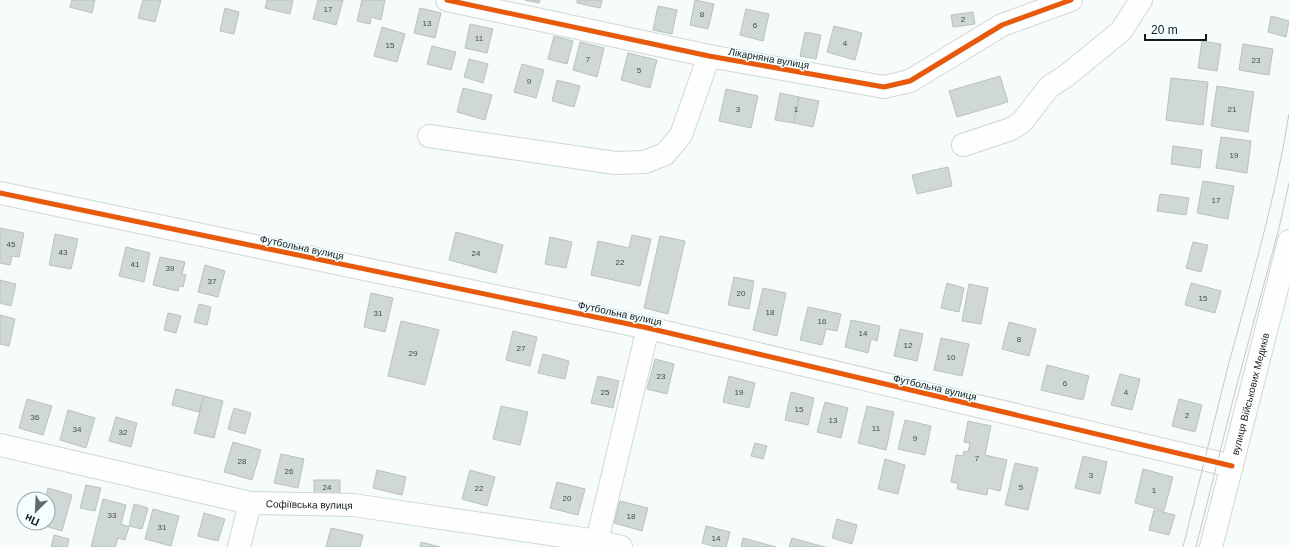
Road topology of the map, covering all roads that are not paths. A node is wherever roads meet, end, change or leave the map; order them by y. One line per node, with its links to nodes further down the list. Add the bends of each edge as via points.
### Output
1 (448, 0): 4 (street, Лікарняна вулиця)
2 (1071, 0): 4 (street, Лікарняна вулиця, via 1002,25 910,81 884,87)
3 (1141, 0): 6 (street, via 1121,31 1049,87 1022,122 1011,129)
4 (708, 56): 5 (street, via 681,136 665,154 645,162 615,163)
5 (429, 136)
6 (963, 145)
7 (0, 193): 9 (street, Футбольна вулиця)
8 (1289, 241): 11 (street, вулиця Військових Медиків)
9 (648, 328): 11 (street, Футбольна вулиця); 13 (street)
10 (0, 445): 12 (street, Софіївська вулиця)
11 (1232, 466): 16 (street, вулиця Військових Медиків)
12 (250, 503): 13 (street, Софіївська вулиця, via 353,505); 14 (street)
13 (597, 541): 15 (street, Софіївська вулиця)
14 (239, 547)
15 (622, 547)
16 (1211, 547)

